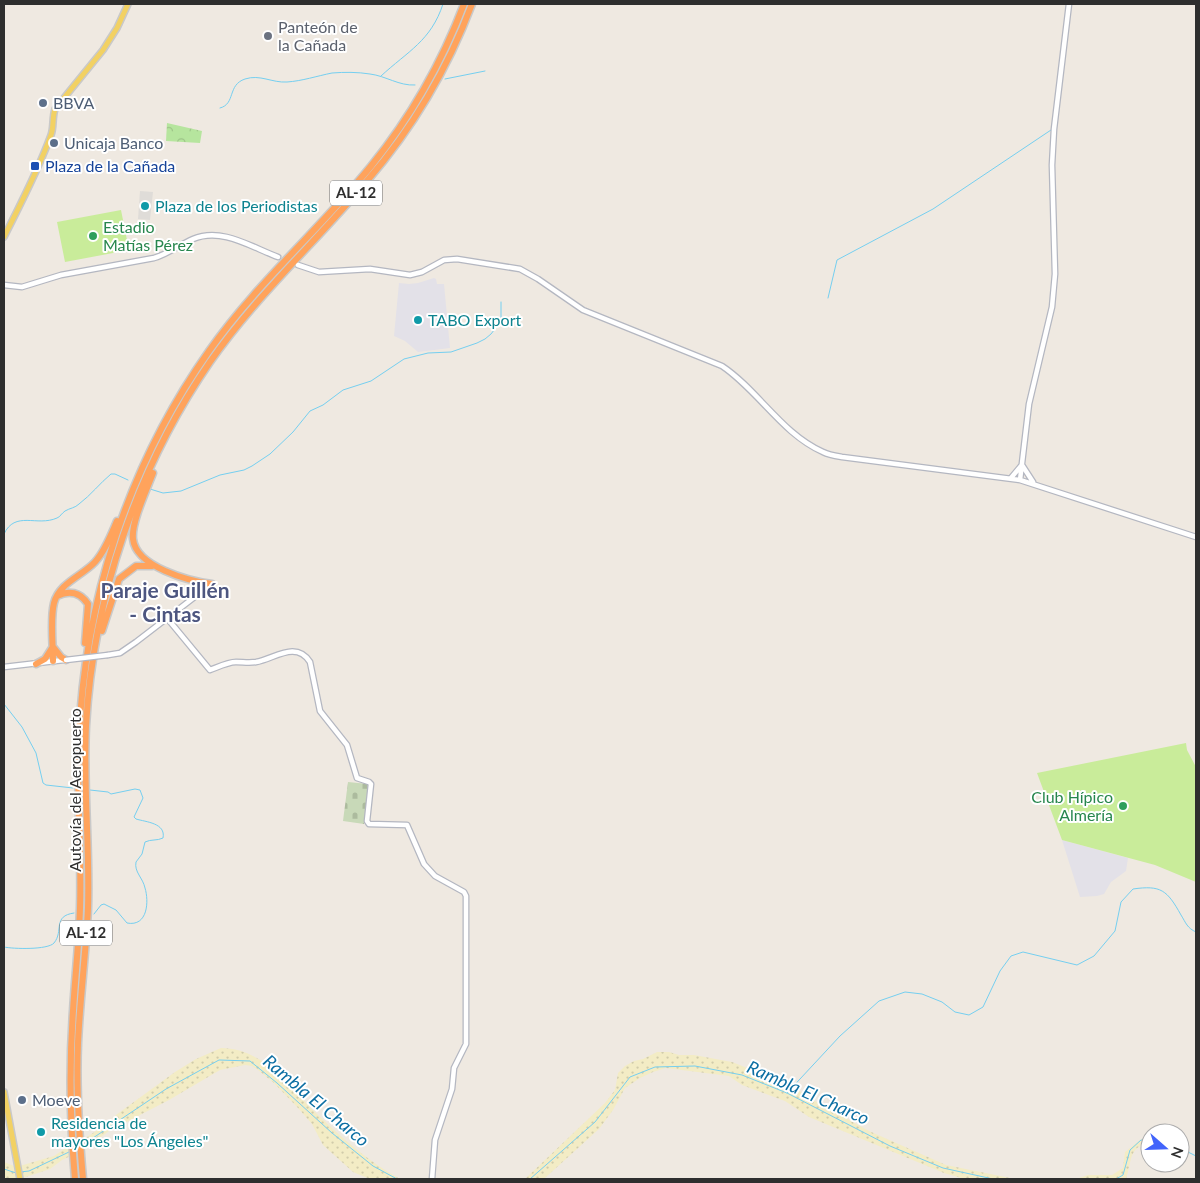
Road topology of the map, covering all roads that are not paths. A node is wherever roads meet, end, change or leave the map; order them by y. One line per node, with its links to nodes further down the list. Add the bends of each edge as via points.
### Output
1 (128, 4): 5 (main road, via 103,50 55,109 47,146)
2 (464, 4): 10 (highway, Autovía del Aeropuerto / AL-12, via 434,71 404,120 372,164 268,277 208,351 180,394)
3 (472, 4): 9 (highway, Autovía del Aeropuerto / AL-12, via 440,74 398,142 241,320 194,386)
4 (1069, 4): 11 (street, via 1054,129 1055,274 1052,307 1029,404)
5 (4, 237)
6 (278, 257): 8 (street, via 223,235 206,235 154,258 61,275 22,287)
7 (298, 265): 12 (street, via 319,272 370,270 410,275 444,260 457,259 520,269 583,310 722,366 786,426 825,454)
8 (4, 285)
9 (170, 428): 16 (highway, via 133,532 140,556); 27 (highway, Autovía del Aeropuerto / AL-12, via 118,552 102,611)
10 (144, 463): 20 (highway, via 101,554); 28 (highway, Autovía del Aeropuerto / AL-12, via 104,577)
11 (1022, 465): 12 (street); 13 (street); 14 (street)
12 (1010, 478): 13 (street)
13 (1020, 480): 14 (street)
14 (1034, 483): 15 (street)
15 (1196, 537)
16 (156, 567): 17 (highway); 27 (highway, via 136,566 120,579)
17 (198, 582): 18 (highway); 19 (highway)
18 (212, 584)
19 (205, 589): 21 (street)
20 (56, 596): 22 (highway); 28 (highway, via 70,592 84,598 88,604)
21 (168, 618): 23 (street, bridge, via 120,653); 34 (street, via 210,670 235,662 258,662 289,651 306,656 320,712 347,745 357,778 371,784 367,821 369,824 407,825 424,864 434,876 466,896 466,1044 454,1068 452,1089 436,1140)
22 (53, 647): 23 (highway); 24 (highway); 25 (highway)
23 (66, 660): 24 (street)
24 (53, 661): 25 (street)
25 (36, 664): 26 (street)
26 (4, 667)
27 (92, 667): 30 (highway, Autovía del Aeropuerto / AL-12, via 86,726 88,884 78,1043)
28 (83, 678): 30 (highway, Autovía del Aeropuerto / AL-12, via 78,767 80,909 70,1063)
29 (4, 1092): 31 (main road)
30 (76, 1141): 32 (highway, Autovía del Aeropuerto / AL-12, via 73,1156); 33 (highway, Autovía del Aeropuerto / AL-12)
31 (20, 1179)
32 (75, 1179)
33 (82, 1179)
34 (432, 1179)

